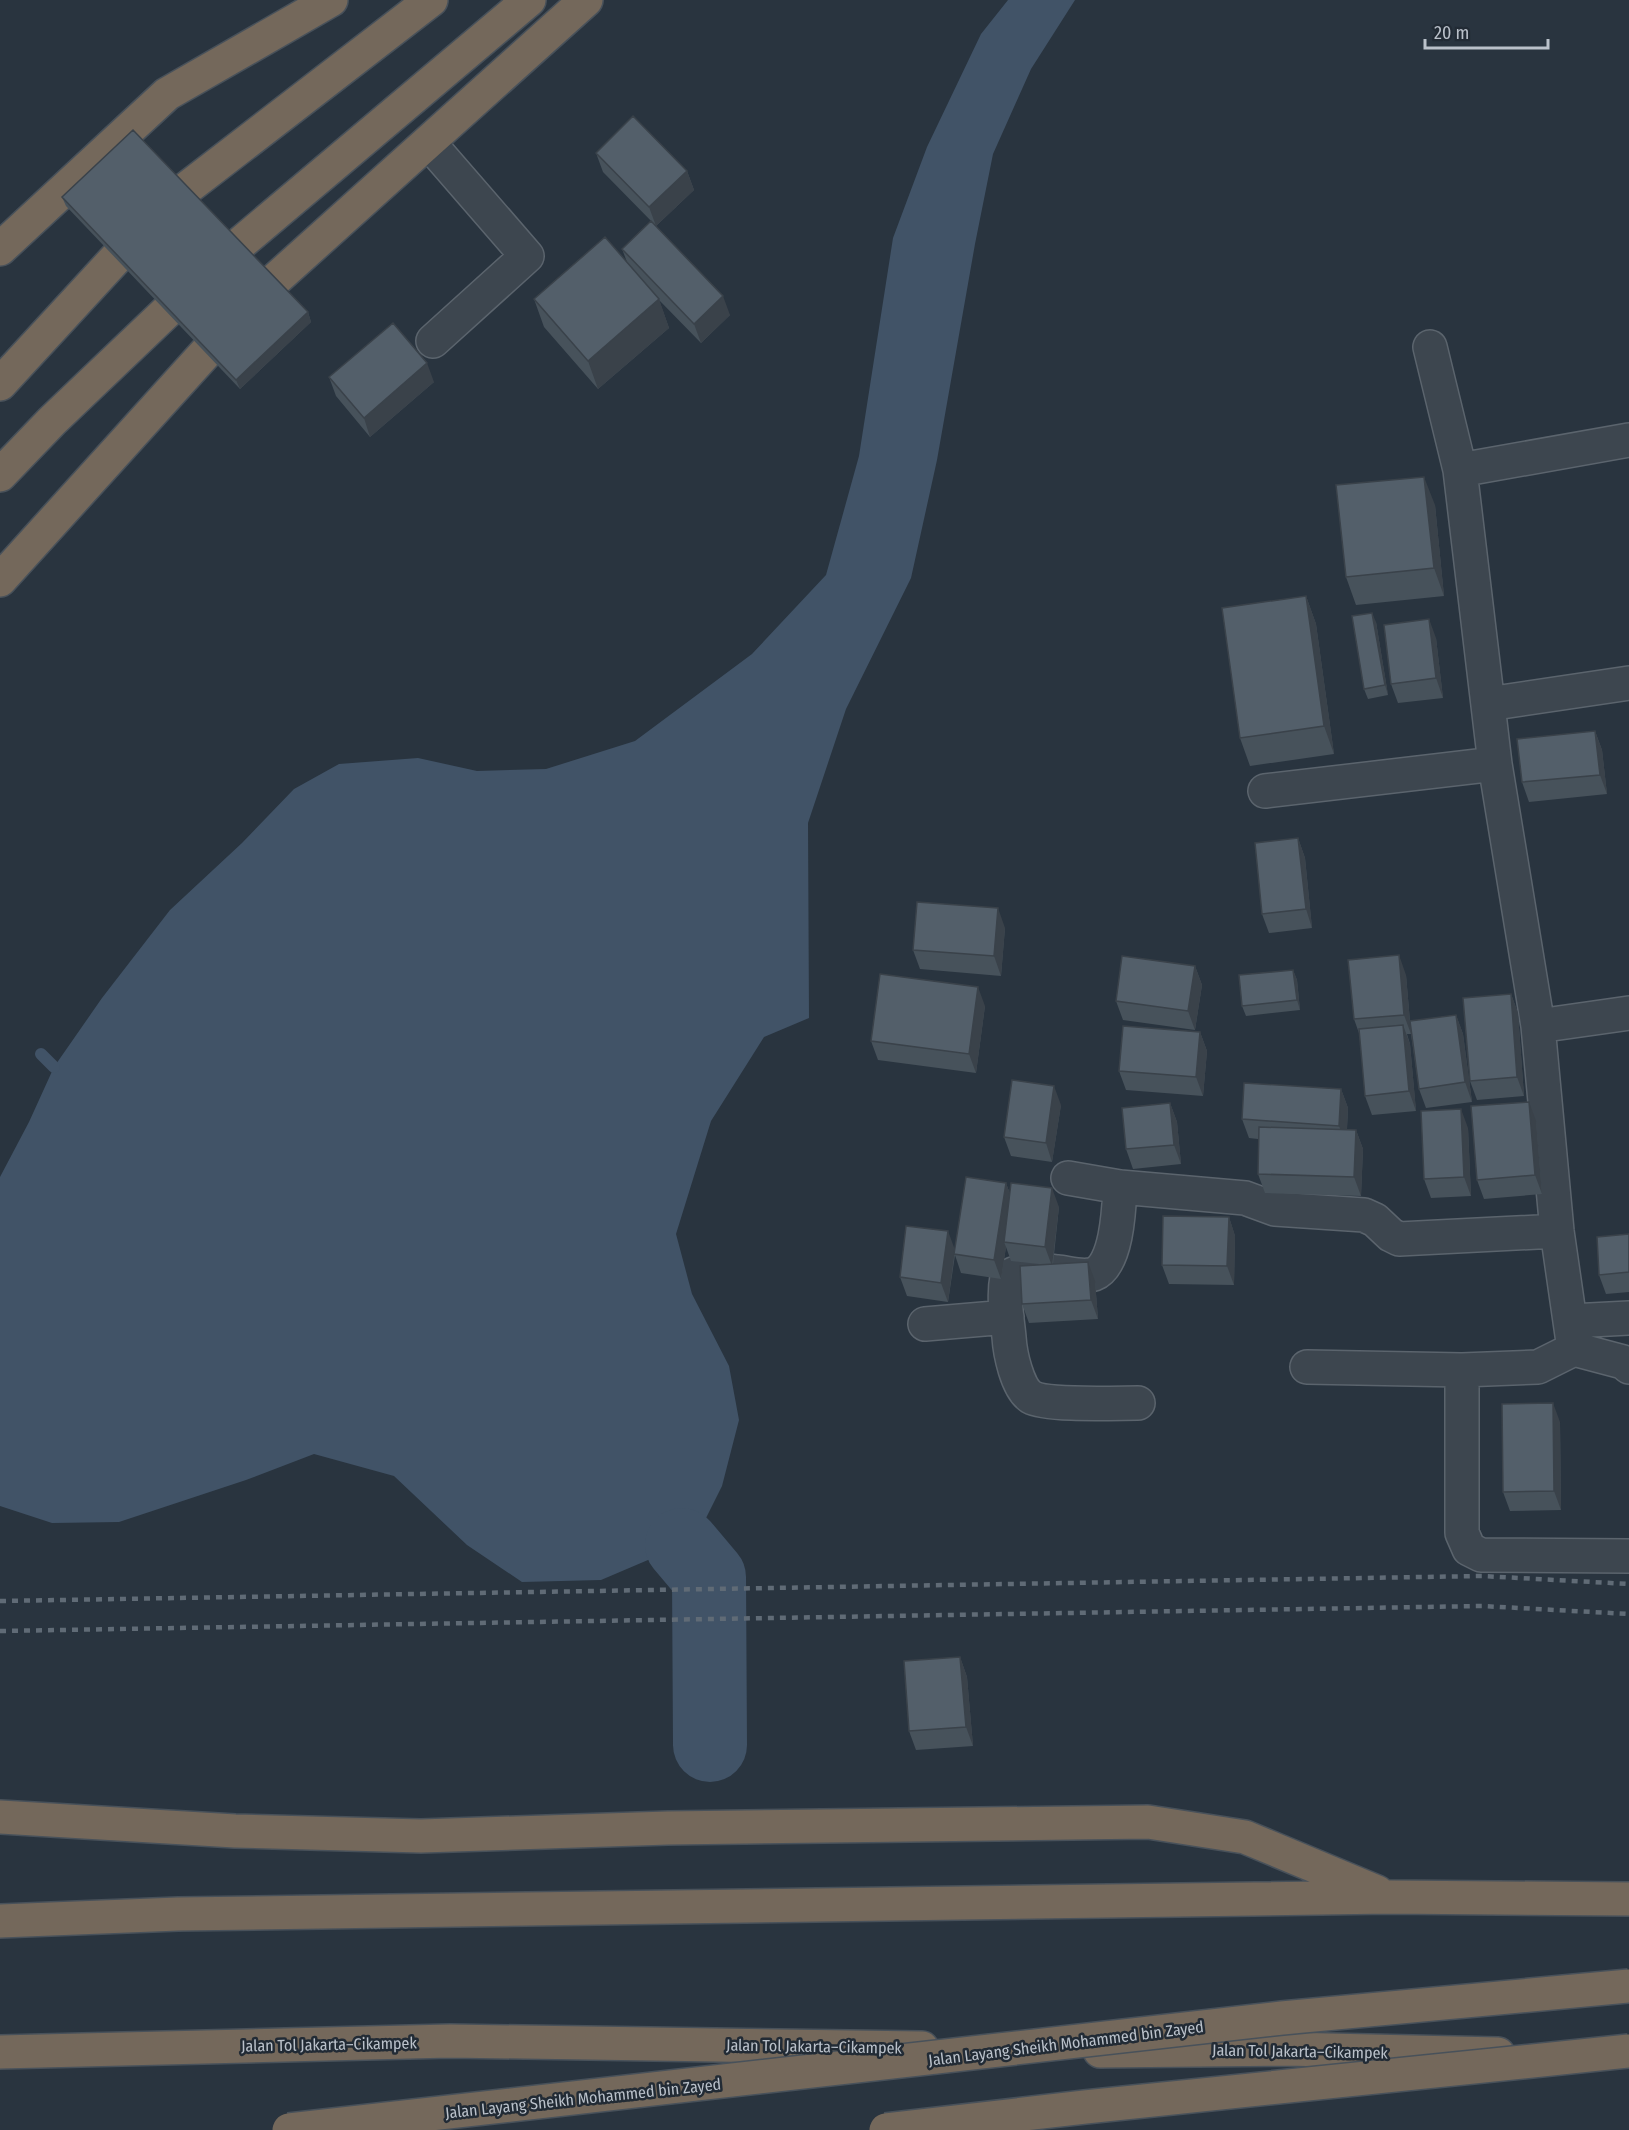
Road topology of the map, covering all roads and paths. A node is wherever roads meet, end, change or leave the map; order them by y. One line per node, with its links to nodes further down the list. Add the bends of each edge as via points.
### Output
1 (331, 0): 6 (highway, via 167,94)
2 (431, 0): 9 (highway, via 165,206)
3 (529, 0): 12 (highway, via 223,258)
4 (586, 0): 5 (highway)
5 (429, 144): 7 (street, via 527,256); 13 (highway, via 257,296)
6 (0, 249)
7 (433, 341)
8 (1430, 347): 11 (street)
9 (0, 384)
10 (1629, 440): 11 (street)
11 (1460, 470): 15 (street)
12 (0, 475)
13 (0, 580)
14 (1629, 683): 15 (street)
15 (1488, 704): 16 (street)
16 (1495, 764): 17 (street); 19 (street)
17 (1264, 791)
18 (1629, 1013): 19 (street)
19 (1538, 1026): 22 (street)
20 (1068, 1178): 21 (street)
21 (1120, 1187): 22 (street, via 1245,1198 1275,1209 1364,1215 1399,1239); 23 (street, via 1114,1244 1101,1270 1082,1275 1029,1269 1007,1277)
22 (1557, 1231): 26 (street)
23 (1007, 1317): 25 (street); 30 (street, via 1010,1352 1022,1386 1030,1396 1044,1402)
24 (1629, 1318): 26 (street)
25 (925, 1324)
26 (1573, 1335): 28 (street); 29 (street, via 1538,1367)
27 (1306, 1367): 29 (street)
28 (1629, 1367)
29 (1462, 1370): 31 (street, via 1462,1533 1469,1549 1481,1555)
30 (1138, 1403)
31 (1629, 1556)
32 (0, 1817): 33 (highway, via 235,1831 421,1836 668,1828 1148,1822 1245,1837)
33 (1389, 1897): 34 (highway); 35 (highway, via 202,1914)
34 (1629, 1899)
35 (0, 1921)
36 (1629, 1986): 40 (highway, Jalan Layang Sheikh Mohammed bin Zayed, bridge, via 1282,2018)
37 (1629, 2051): 41 (highway, bridge)
38 (0, 2052): 39 (highway, Jalan Tol Jakarta–Cikampek, via 462,2041 1084,2051 1286,2049)
39 (1629, 2057)
40 (288, 2130)
41 (886, 2130)

